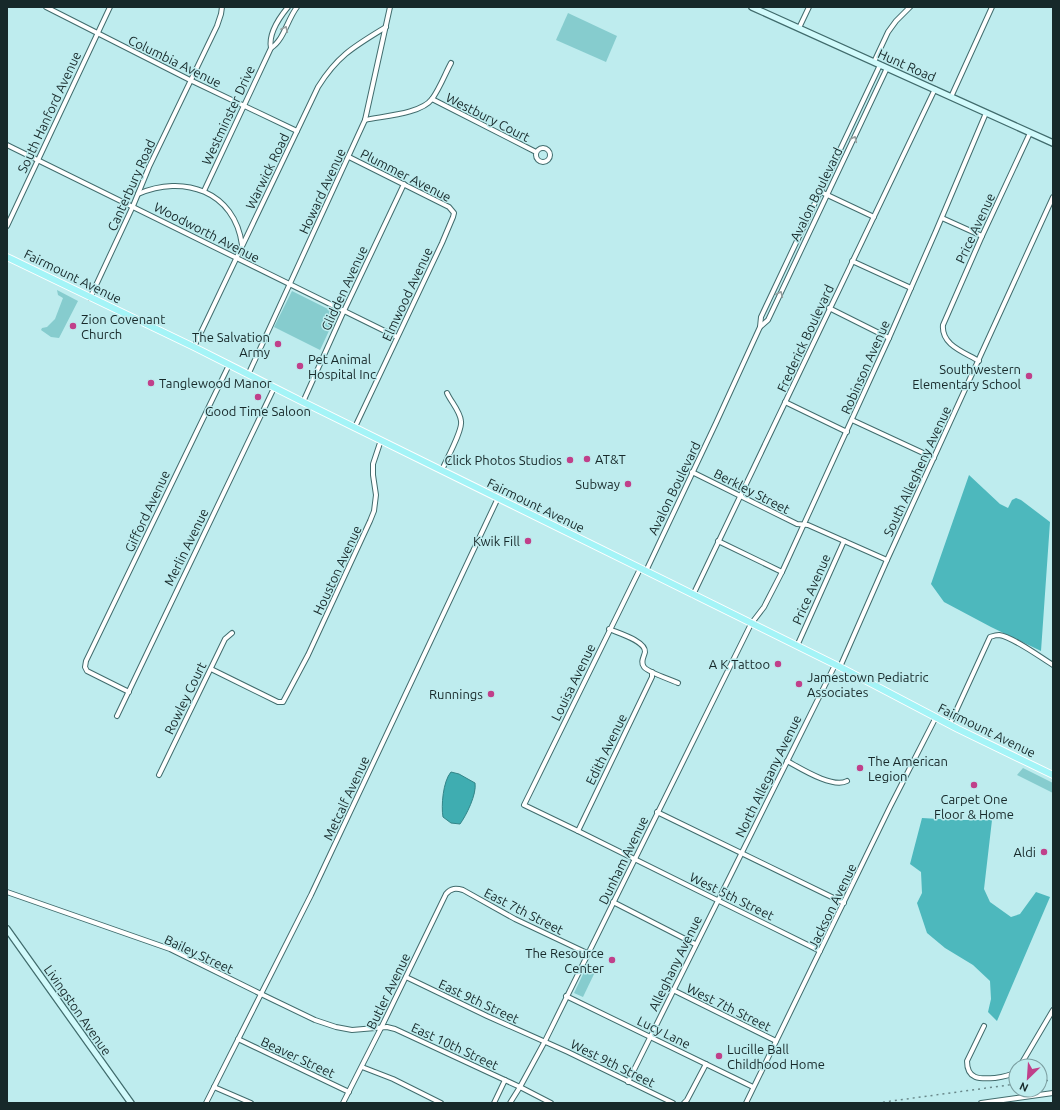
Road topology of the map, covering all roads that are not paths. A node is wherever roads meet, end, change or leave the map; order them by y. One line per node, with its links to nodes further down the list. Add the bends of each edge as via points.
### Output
1 (46, 7): 13 (street, Columbia Avenue)
2 (110, 7): 13 (street, South Hanford Avenue)
3 (222, 7): 19 (street, Canterbury Road, via 217,26)
4 (288, 7): 14 (street, Westminster Drive, via 269,40)
5 (297, 7): 14 (street, Westminster Drive, one-way to 5, via 278,44)
6 (390, 7): 11 (street, Howard Avenue)
7 (752, 7): 12 (street, Hunt Road)
8 (809, 7): 12 (street)
9 (910, 7): 15 (street, via 888,32)
10 (992, 7): 21 (street)
11 (386, 27): 25 (street, Howard Avenue); 26 (street, Warwick Road, via 350,50 328,71)
12 (799, 28): 15 (street, Hunt Road)
13 (97, 34): 19 (street, Columbia Avenue); 32 (street, South Hanford Avenue)
14 (270, 48): 23 (street, Westminster Drive)
15 (874, 62): 17 (street, Hunt Road)
16 (452, 63): 22 (street)
17 (880, 65): 18 (street, Hunt Road); 35 (street, Avalon Boulevard)
18 (887, 68): 20 (street, Hunt Road); 37 (street, Avalon Boulevard, one-way to 18)
19 (190, 80): 23 (street, Columbia Avenue); 36 (street, Canterbury Road)
20 (934, 89): 21 (street, Hunt Road); 41 (street, Frederick Boulevard)
21 (952, 97): 24 (street, Hunt Road)
22 (432, 100): 25 (street, via 407,112); 30 (street, Westbury Court)
23 (244, 106): 26 (street, Columbia Avenue); 34 (street, Westminster Drive)
24 (986, 112): 27 (street, Hunt Road); 42 (street, Robinson Avenue)
25 (365, 120): 31 (street, Howard Avenue)
26 (297, 131): 45 (street, Warwick Road)
27 (1030, 133): 28 (street, Hunt Road); 44 (street, Price Avenue)
28 (1053, 143)
29 (7, 145): 32 (street, Woodworth Avenue)
30 (536, 152)
31 (349, 157): 33 (street, Plummer Avenue); 49 (street, Howard Avenue)
32 (38, 160): 39 (street, Woodworth Avenue); 43 (street, South Hanford Avenue)
33 (404, 184): 40 (street, Plummer Avenue); 53 (street, Glidden Avenue)
34 (204, 191): 36 (street, via 177,185 160,186); 45 (street, via 218,200 228,211 239,229)
35 (821, 192): 37 (street); 54 (street, Avalon Boulevard, via 760,317)
36 (137, 194): 39 (street, Canterbury Road)
37 (827, 194): 41 (street); 54 (street, Avalon Boulevard, one-way to 37, via 768,320)
38 (1053, 197): 58 (street, South Allegheny Avenue)
39 (133, 206): 47 (street, Woodworth Avenue); 51 (street, Canterbury Road)
40 (453, 211): 55 (street, Elmwood Avenue, via 442,243)
41 (874, 217): 48 (street, Frederick Boulevard)
42 (942, 218): 44 (street); 50 (street, Robinson Avenue)
43 (7, 226)
44 (982, 236): 58 (street, Price Avenue, via 943,325 945,338 954,347)
45 (242, 245): 47 (street, Warwick Road)
46 (7, 257): 51 (main road, Fairmount Avenue)
47 (236, 258): 49 (street, Woodworth Avenue); 57 (street, Warwick Road)
48 (852, 261): 50 (street); 52 (street, Frederick Boulevard)
49 (289, 284): 53 (street, Woodworth Avenue); 60 (street, Howard Avenue)
50 (911, 288): 56 (street, Robinson Avenue)
51 (90, 298): 57 (main road, Fairmount Avenue)
52 (829, 308): 56 (street); 64 (street, Frederick Boulevard)
53 (344, 311): 55 (street, Woodworth Avenue); 63 (street, Glidden Avenue)
54 (760, 327): 71 (street, Avalon Boulevard)
55 (397, 337): 66 (street, Elmwood Avenue)
56 (889, 338): 65 (street, Robinson Avenue)
57 (194, 347): 59 (main road, Fairmount Avenue)
58 (979, 361): 69 (street, South Allegheny Avenue)
59 (229, 365): 60 (main road, Fairmount Avenue); 90 (street, Gifford Avenue, via 86,661 87,671)
60 (248, 375): 61 (main road, Fairmount Avenue)
61 (274, 388): 63 (main road, Fairmount Avenue); 90 (street, Merlin Avenue)
62 (447, 393): 70 (street, via 462,423)
63 (303, 402): 66 (main road, Fairmount Avenue)
64 (785, 402): 67 (street); 72 (street, Frederick Boulevard)
65 (852, 420): 67 (street, Robinson Avenue); 69 (street)
66 (355, 427): 68 (main road, Fairmount Avenue)
67 (846, 432): 74 (street, Robinson Avenue)
68 (381, 440): 70 (main road, Fairmount Avenue); 87 (street, Houston Avenue, via 373,464 376,495 374,511 308,655 283,702 278,702)
69 (934, 458): 77 (street, South Allegheny Avenue)
70 (442, 470): 73 (main road, Fairmount Avenue)
71 (692, 472): 72 (street, Berkley Street); 78 (street, Avalon Boulevard)
72 (740, 496): 74 (street, Berkley Street); 75 (street, Frederick Boulevard)
73 (498, 498): 78 (main road, Fairmount Avenue); 114 (street, Metcalf Avenue, via 311,896)
74 (804, 525): 76 (street, Berkley Street); 79 (street, Robinson Avenue)
75 (718, 541): 79 (street); 80 (street, Frederick Boulevard)
76 (844, 541): 77 (street, Berkley Street); 84 (street, Price Avenue)
77 (887, 560): 86 (street, South Allegheny Avenue)
78 (643, 570): 80 (main road, Fairmount Avenue); 82 (street, Louisa Avenue)
79 (782, 572): 81 (street, Robinson Avenue, via 764,607)
80 (693, 595): 81 (main road, Fairmount Avenue)
81 (751, 624): 84 (main road, Fairmount Avenue); 99 (street, Dunham Avenue)
82 (609, 629): 88 (street, via 642,644 645,652 643,666); 98 (street, Louisa Avenue)
83 (232, 633): 87 (street, Rowley Court, via 225,639)
84 (797, 646): 86 (main road, Fairmount Avenue)
85 (1053, 665): 93 (street, via 1002,636 990,637)
86 (837, 666): 92 (main road, Fairmount Avenue); 94 (street, North Allegany Avenue)
87 (211, 669): 96 (street, Rowley Court)
88 (652, 674): 89 (street); 100 (street, Edith Avenue)
89 (678, 683)
90 (129, 692): 91 (street, Merlin Avenue)
91 (117, 716)
92 (936, 717): 93 (main road, Fairmount Avenue); 107 (street, Jackson Avenue)
93 (950, 724): 95 (main road, Fairmount Avenue)
94 (787, 761): 97 (street, via 831,782 843,784); 101 (street, North Allegany Avenue)
95 (1053, 774)
96 (159, 775)
97 (847, 781)
98 (524, 805): 100 (street, West 5th Street)
99 (657, 812): 101 (street); 102 (street, Dunham Avenue)
100 (578, 831): 102 (street, West 5th Street)
101 (741, 852): 105 (street, Alleghany Avenue); 107 (street)
102 (635, 859): 105 (street, West 5th Street); 106 (street, Dunham Avenue)
103 (451, 889): 111 (street, East 7th Street, via 463,890); 112 (street, Butler Avenue, via 446,894)
104 (7, 892): 114 (street, Bailey Street, via 170,949)
105 (718, 900): 109 (street, Alleghany Avenue); 110 (street, West 5th Street)
106 (613, 902): 109 (street); 111 (street, Dunham Avenue)
107 (844, 903): 110 (street, Jackson Avenue)
108 (7, 929): 134 (street, Livingston Avenue)
109 (695, 944): 113 (street, Alleghany Avenue)
110 (820, 951): 122 (street, Jackson Avenue)
111 (587, 953): 115 (street, Dunham Avenue)
112 (406, 977): 118 (street, Butler Avenue); 121 (street, East 9th Street)
113 (673, 990): 119 (street, Alleghany Avenue); 122 (street, West 7th Street)
114 (261, 994): 118 (street, Bailey Street, via 315,1020 336,1027 352,1030); 120 (street, Metcalf Avenue)
115 (566, 996): 119 (street, Lucy Lane); 121 (street, Dunham Avenue)
116 (1053, 1010): 123 (street)
117 (984, 1026): 126 (street, via 967,1061 971,1074 976,1078 985,1079)
118 (381, 1028): 125 (street, Butler Avenue); 127 (street, East 10th Street, via 395,1029)
119 (650, 1036): 124 (street, Lucy Lane); 128 (street, Alleghany Avenue)
120 (238, 1039): 129 (street, Metcalf Avenue); 132 (street, Beaver Street)
121 (545, 1041): 128 (street, West 9th Street); 130 (street, Dunham Avenue)
122 (776, 1041): 131 (street, Jackson Avenue)
123 (1025, 1058)
124 (706, 1064): 131 (street, Lucy Lane); 143 (street)
125 (362, 1067): 132 (street, Butler Avenue); 138 (street)
126 (1008, 1075)
127 (505, 1080): 130 (street, East 10th Street); 139 (street)
128 (628, 1082): 142 (street, West 9th Street)
129 (214, 1087): 135 (street, Metcalf Avenue); 136 (street)
130 (520, 1087): 140 (street, Dunham Avenue); 141 (street, East 10th Street)
131 (753, 1087): 144 (street, Jackson Avenue)
132 (349, 1092): 137 (street, Butler Avenue)
133 (1053, 1093): 145 (street)
134 (131, 1103)
135 (206, 1103)
136 (251, 1103)
137 (343, 1103)
138 (441, 1103)
139 (494, 1103)
140 (510, 1103)
141 (551, 1103)
142 (672, 1103)
143 (684, 1103)
144 (746, 1103)
145 (982, 1103)

